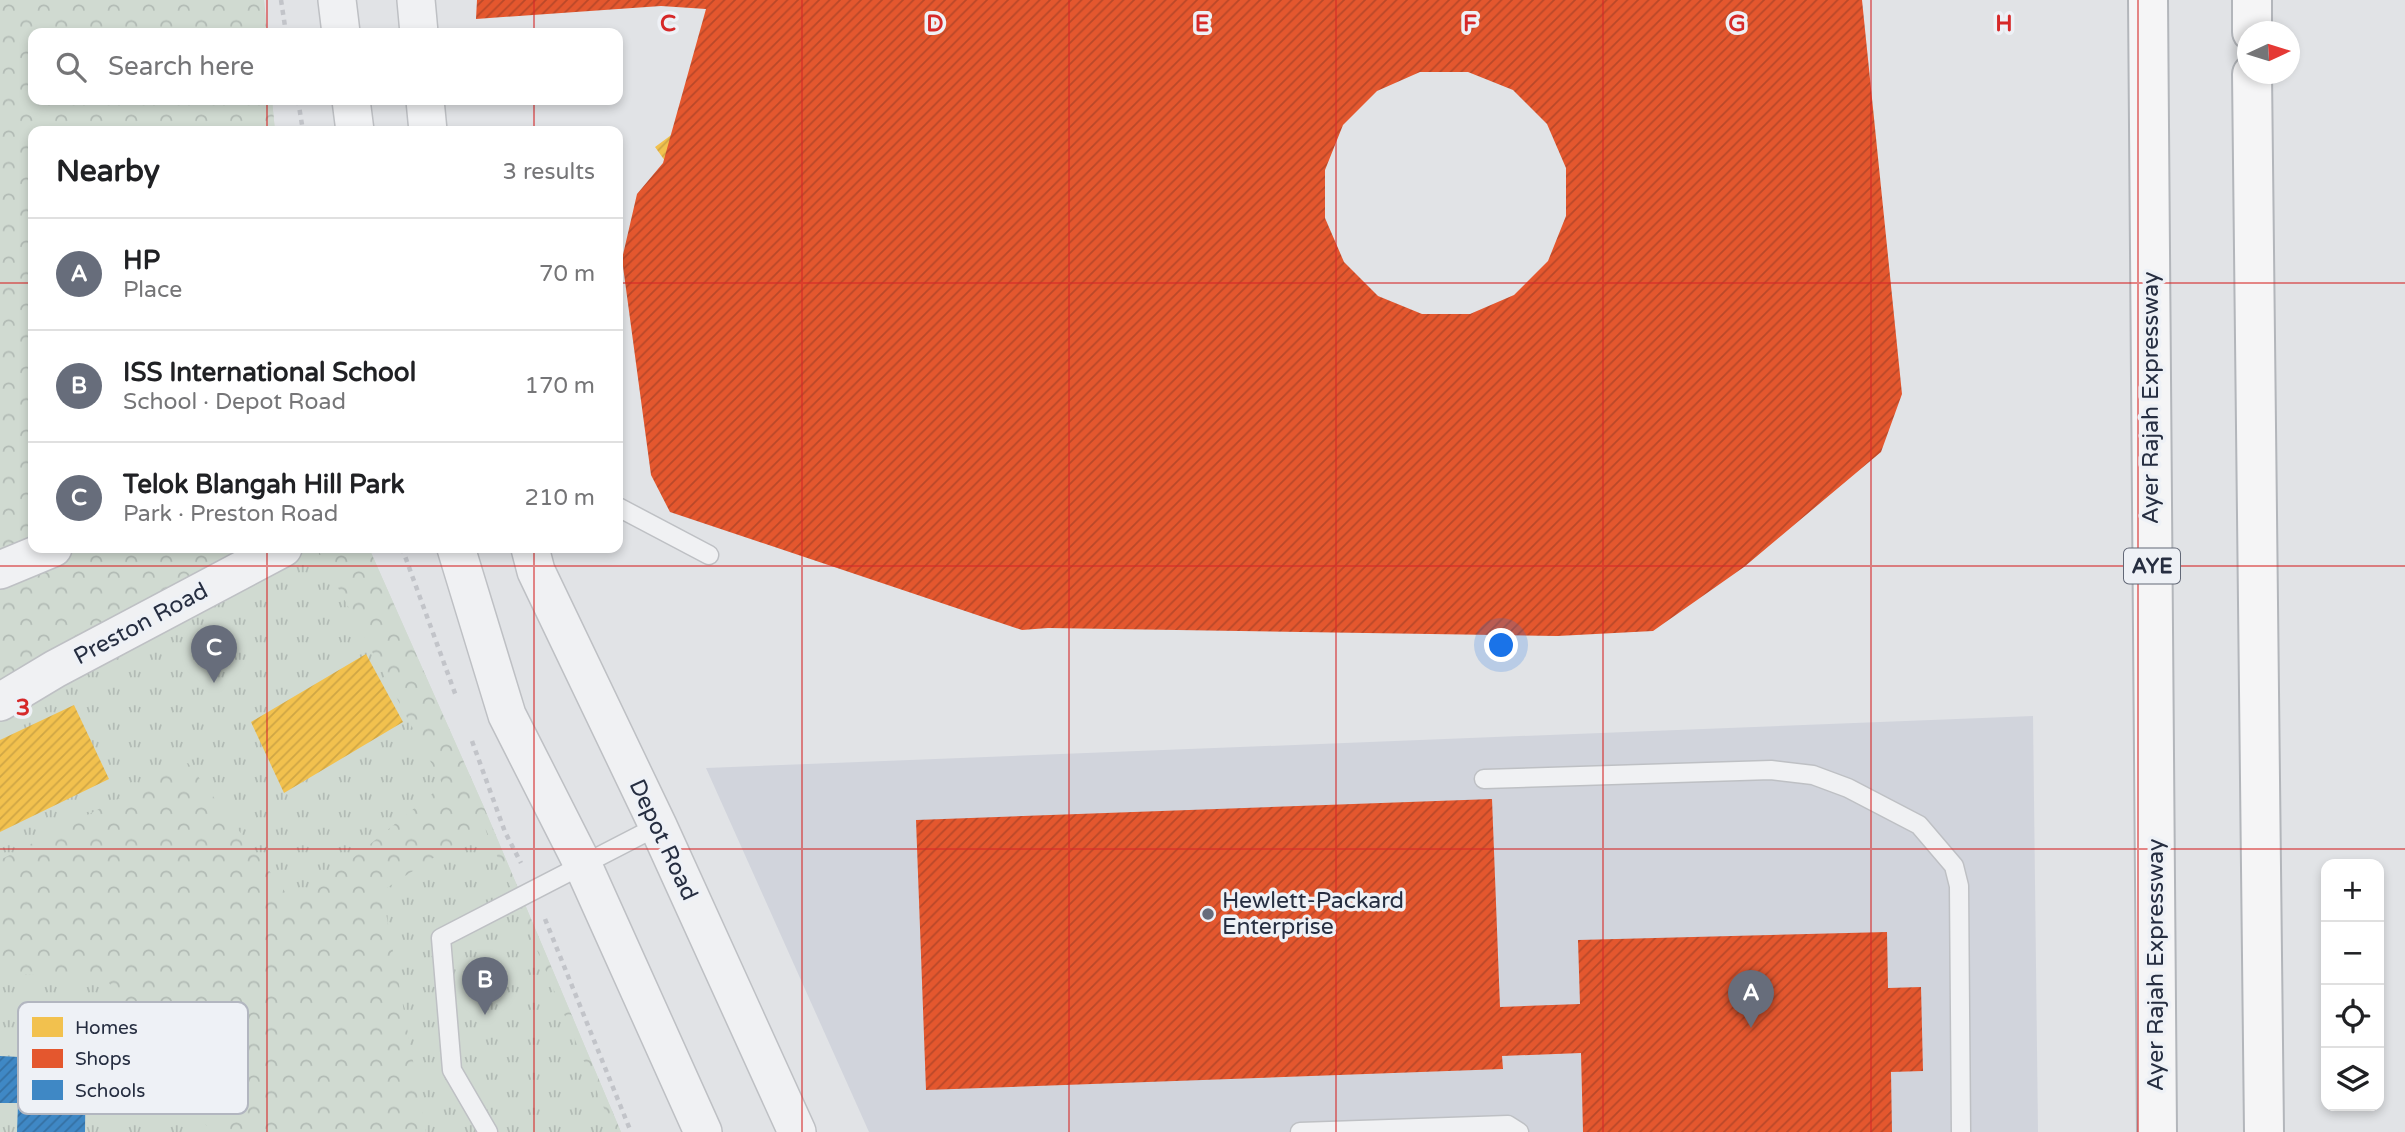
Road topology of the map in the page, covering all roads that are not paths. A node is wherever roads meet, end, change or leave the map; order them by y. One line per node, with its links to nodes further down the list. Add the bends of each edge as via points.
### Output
1 (337, 0): 6 (street)
2 (416, 0): 7 (street)
3 (2148, 0): 31 (highway, Ayer Rajah Expressway / AYE)
4 (2252, 0): 5 (highway)
5 (2252, 21)
6 (340, 28)
7 (419, 28)
8 (2252, 84): 32 (highway)
9 (352, 105): 11 (street)
10 (425, 105): 12 (street)
11 (354, 126)
12 (428, 126)
13 (623, 510): 18 (lane)
14 (41, 553): 19 (street)
15 (274, 553): 20 (street, Preston Road)
16 (458, 553): 23 (street, via 507,715)
17 (531, 553): 22 (street, Depot Road)
18 (709, 555)
19 (0, 570)
20 (0, 702)
21 (1484, 779): 30 (lane, via 1770,770 1813,775 1919,825 1954,866 1959,886)
22 (658, 826): 23 (lane); 27 (street, Depot Road)
23 (582, 863): 25 (lane, via 441,938 452,1070); 26 (street)
24 (1422, 1130): 28 (lane); 29 (lane, via 1508,1125)
25 (488, 1132)
26 (703, 1132)
27 (797, 1132)
28 (1300, 1132)
29 (1520, 1132)
30 (1961, 1132)
31 (2157, 1132)
32 (2264, 1132)

